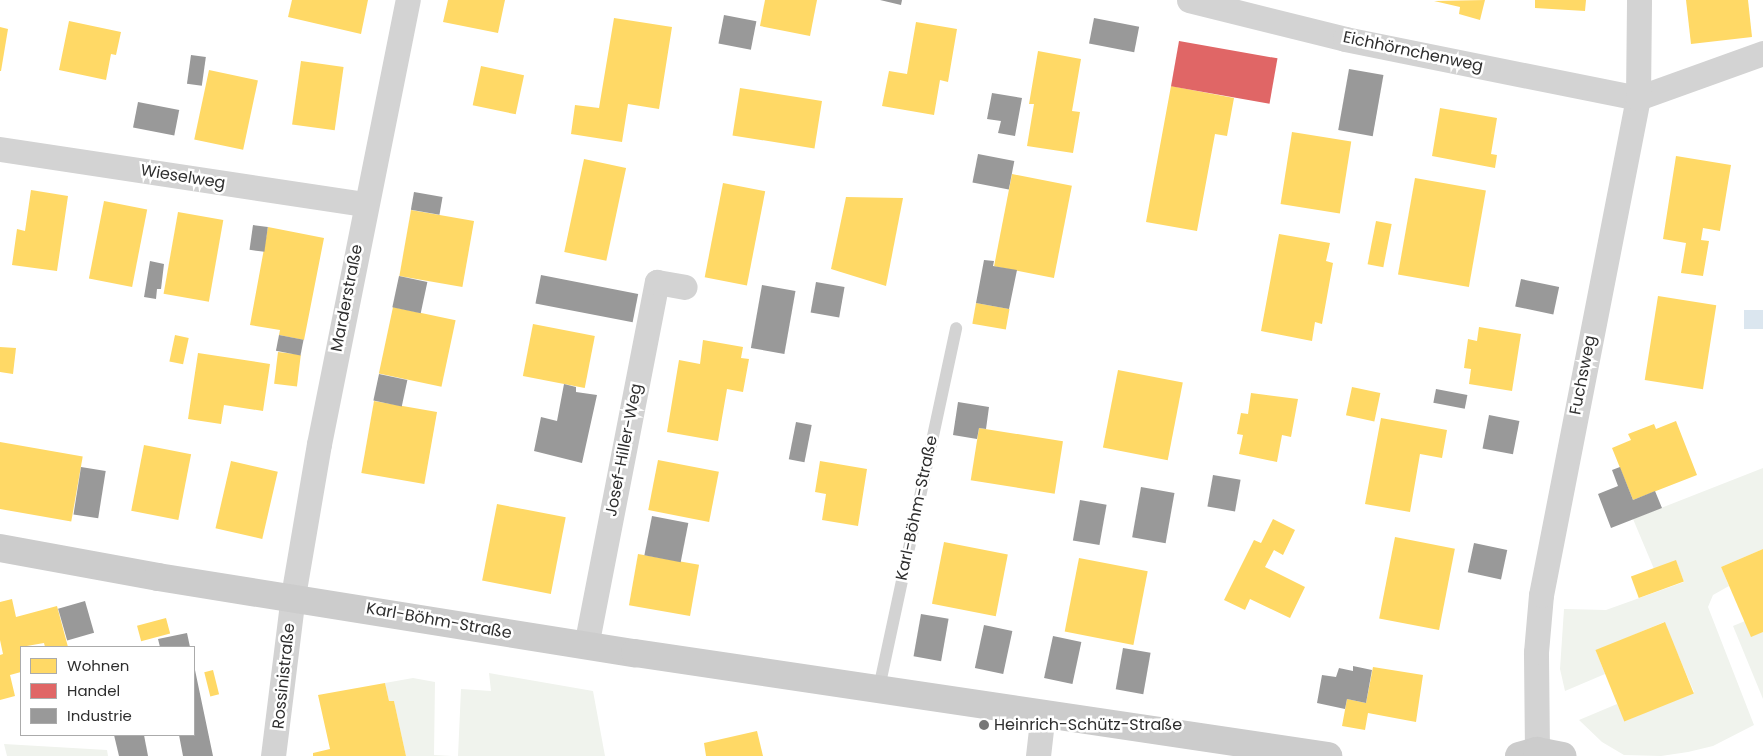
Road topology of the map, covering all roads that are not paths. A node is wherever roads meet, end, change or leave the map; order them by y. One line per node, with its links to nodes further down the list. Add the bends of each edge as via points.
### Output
1 (408, 0): 7 (street, Marderstraße)
2 (1189, 0): 5 (street, Eichhörnchenweg, via 1345,39)
3 (1639, 0): 5 (street, Fuchsweg)
4 (1763, 52): 5 (street)
5 (1638, 98): 15 (street, Fuchsweg, via 1546,565 1536,652)
6 (0, 149): 7 (street, Wieselweg)
7 (365, 204): 11 (street, Marderstraße)
8 (685, 287): 12 (street, Josef-Hiller-Weg, via 657,282)
9 (956, 328): 13 (lane, Karl-Böhm-Straße)
10 (0, 548): 11 (street, Karl-Böhm-Straße)
11 (293, 596): 12 (street, Karl-Böhm-Straße); 16 (street, Rossinistraße)
12 (586, 646): 13 (street, Karl-Böhm-Straße)
13 (879, 688): 14 (street, Karl-Böhm-Straße)
14 (1043, 712): 17 (street); 18 (street, Karl-Böhm-Straße)
15 (1540, 754)
16 (273, 756)
17 (1038, 756)
18 (1328, 756)

